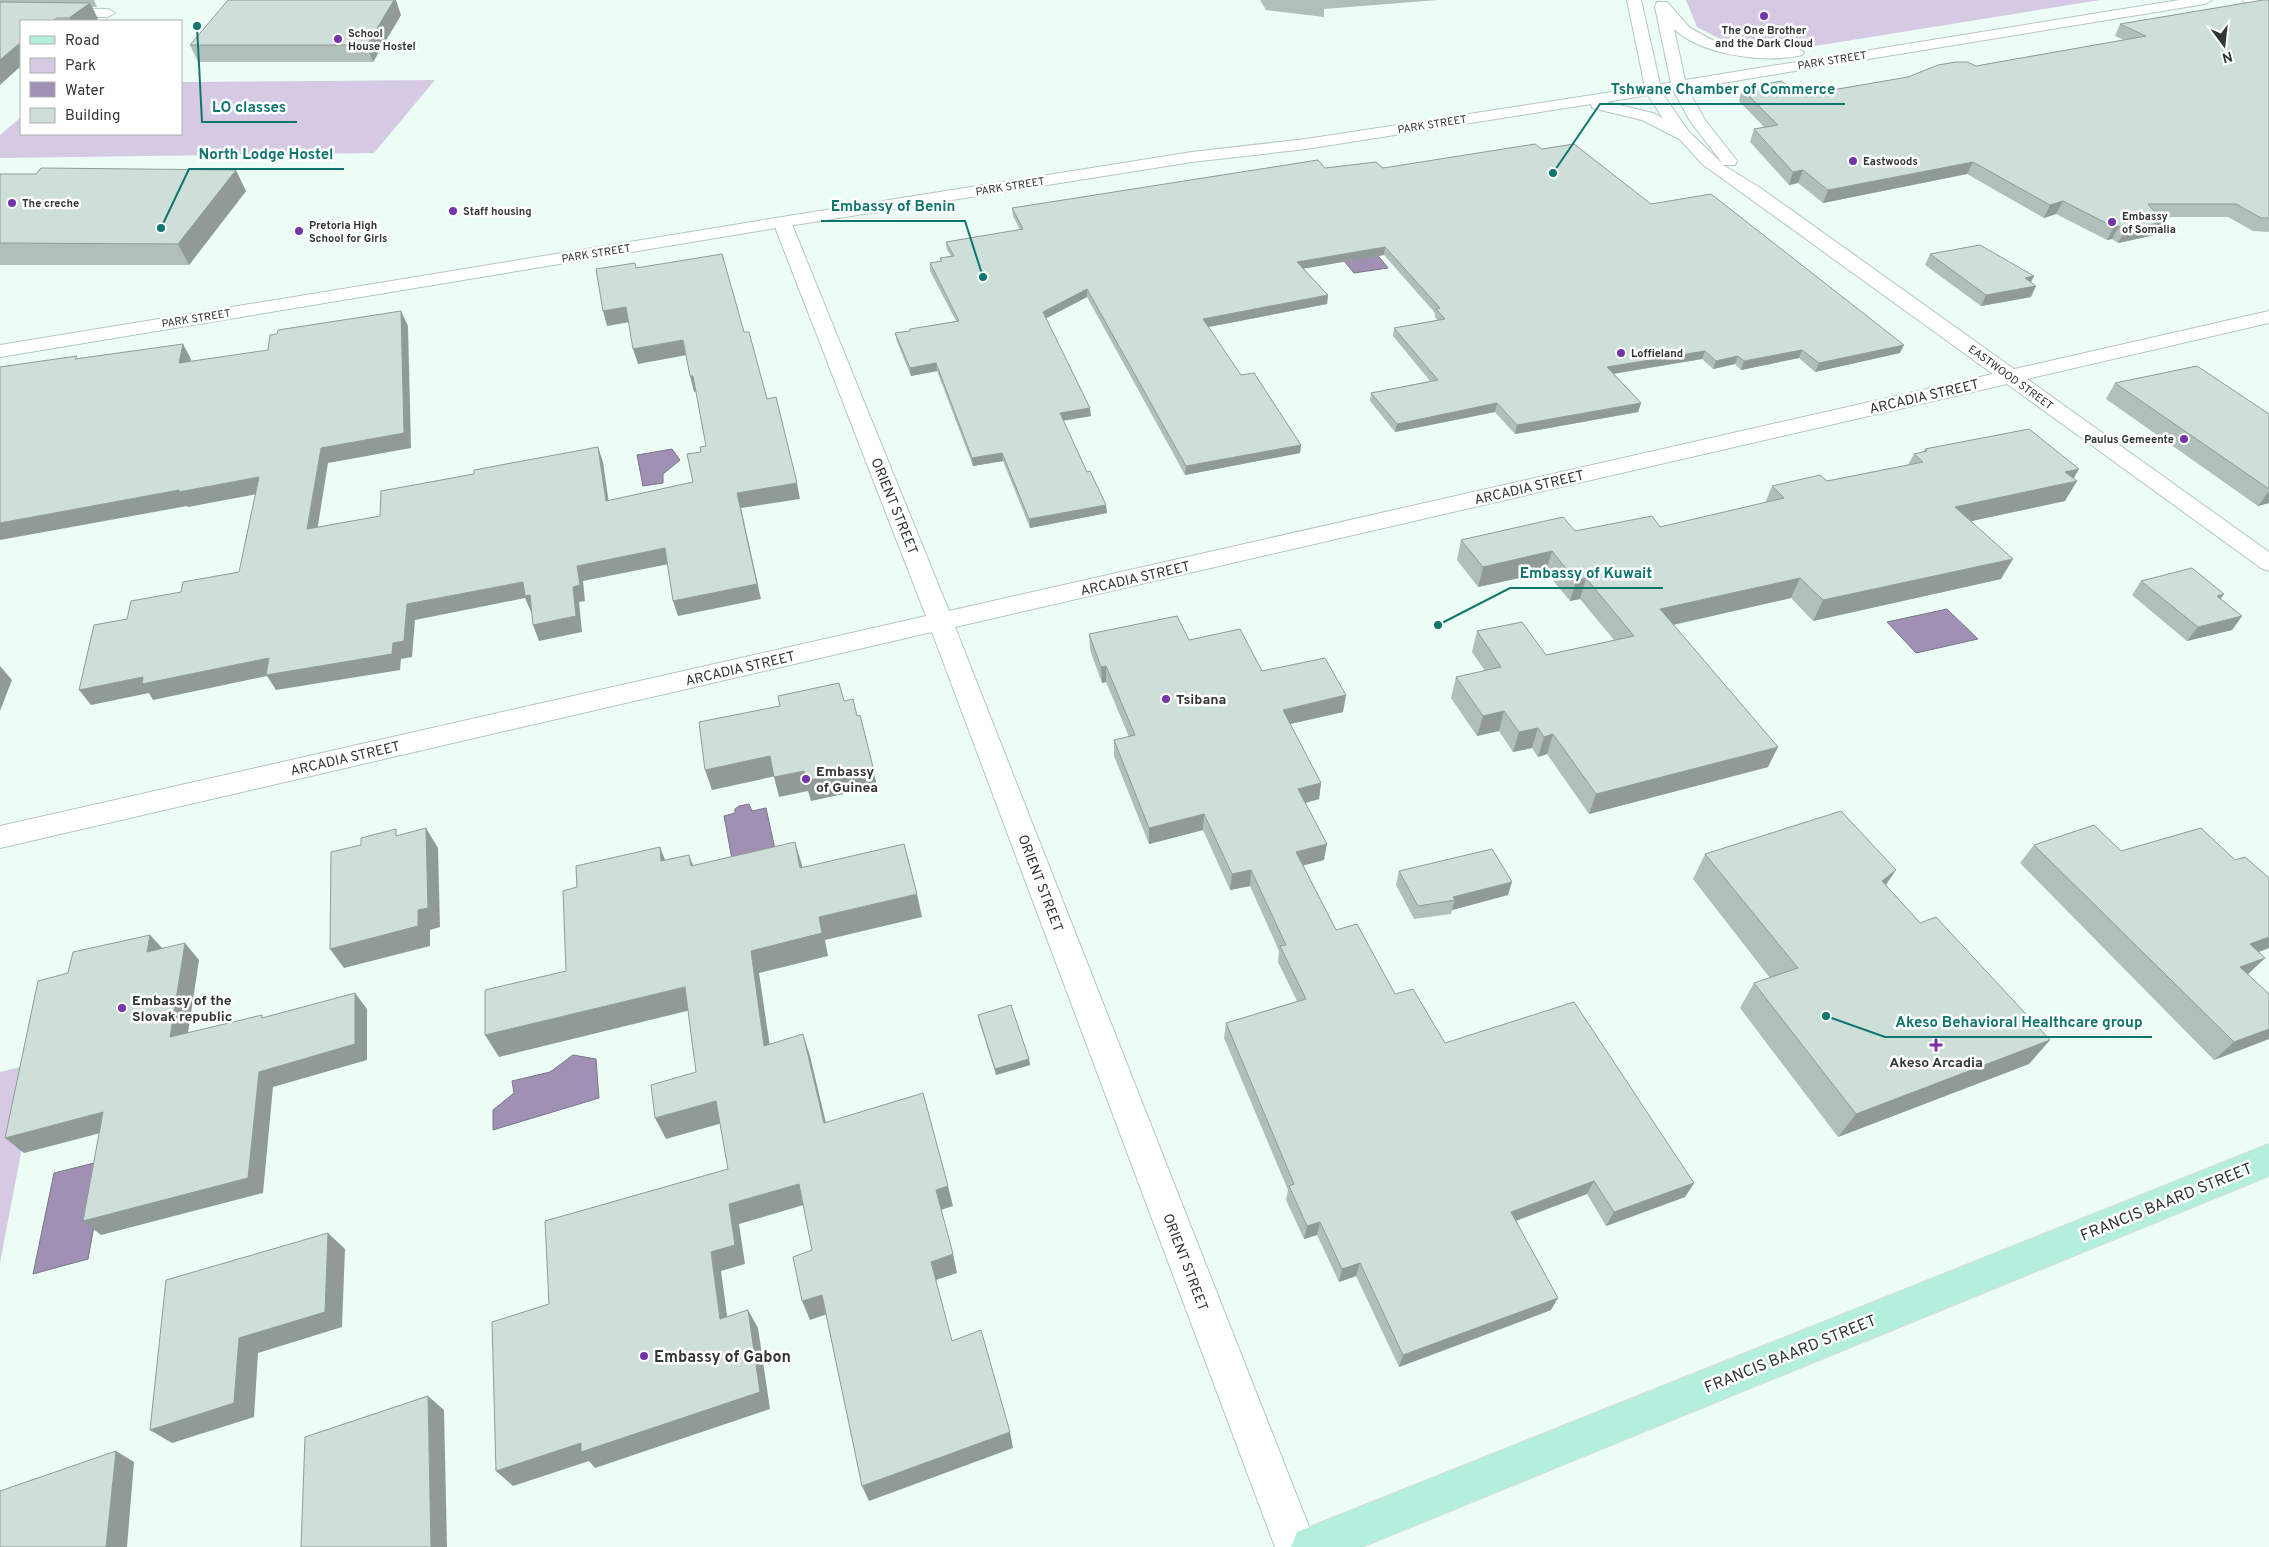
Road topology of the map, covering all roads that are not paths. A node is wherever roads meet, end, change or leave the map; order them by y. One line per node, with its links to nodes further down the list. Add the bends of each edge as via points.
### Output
1 (1634, 0): 11 (street)
2 (2147, 0): 9 (street, PARK STREET)
3 (2206, 0): 10 (street, PARK STREET)
4 (2250, 0): 6 (street)
5 (1661, 3): 9 (street, via 1685,31 1715,45 1768,53); 10 (street, EASTWOOD STREET)
6 (2269, 4)
7 (0, 12): 8 (street)
8 (108, 13)
9 (1843, 49): 10 (street, PARK STREET)
10 (1678, 80): 11 (street, PARK STREET); 15 (street, EASTWOOD STREET, via 1698,121)
11 (1652, 84): 12 (street, PARK STREET); 13 (street, EASTWOOD STREET); 14 (street, PARK STREET, via 1380,120 1224,147)
12 (1556, 104): 13 (street, via 1595,105 1631,111 1666,125); 14 (street, PARK STREET, via 1306,144)
13 (1685, 137): 15 (street, EASTWOOD STREET, via 1710,164)
14 (1192, 157): 16 (street, PARK STREET)
15 (1753, 191): 21 (street, EASTWOOD STREET)
16 (782, 222): 17 (street, PARK STREET); 23 (street, ORIENT STREET)
17 (415, 282): 19 (street, via 209,307); 20 (street, PARK STREET)
18 (2269, 317): 21 (street, ARCADIA STREET)
19 (0, 339)
20 (0, 351)
21 (2010, 376): 22 (street, EASTWOOD STREET); 23 (street, ARCADIA STREET)
22 (2269, 563)
23 (941, 622): 24 (street, ARCADIA STREET); 26 (street, ORIENT STREET)
24 (0, 837)
25 (2269, 1160): 27 (main road, FRANCIS BAARD STREET)
26 (1296, 1547)
27 (1312, 1547)

